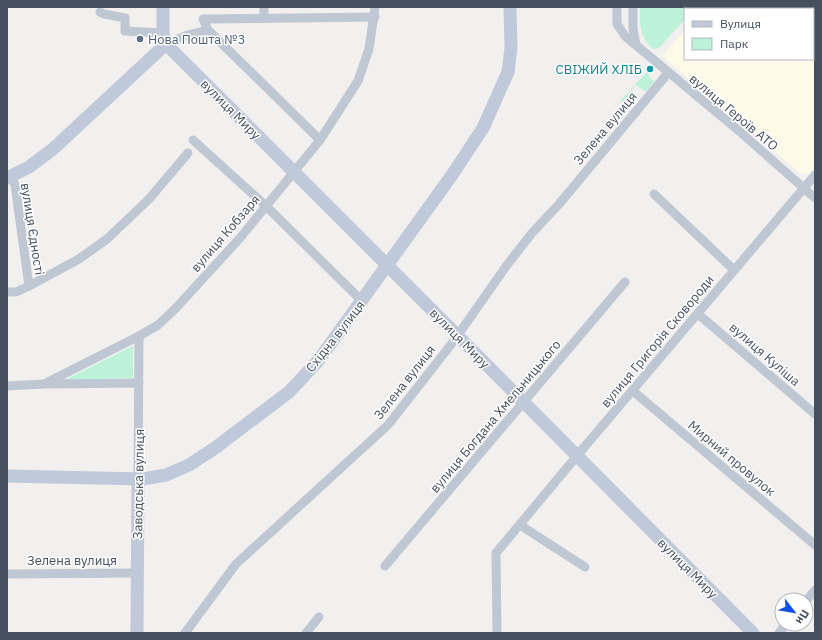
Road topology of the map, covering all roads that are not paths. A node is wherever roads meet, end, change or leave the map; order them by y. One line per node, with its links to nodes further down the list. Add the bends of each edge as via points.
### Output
1 (163, 7): 11 (street)
2 (264, 7): 9 (street)
3 (375, 7): 8 (street, вулиця Кобзаря)
4 (510, 7): 24 (street, Східна вулиця, via 511,48 508,72 483,128)
5 (617, 7): 12 (street, вулиця Героїв АТО, via 617,24 625,36)
6 (633, 7): 12 (street)
7 (100, 12): 11 (street, via 125,18 125,31)
8 (375, 17): 9 (street); 15 (street, вулиця Кобзаря, via 369,49 358,82)
9 (264, 18): 10 (street, via 203,19)
10 (208, 30): 11 (street); 15 (street)
11 (165, 39): 17 (street, вулиця Миру); 19 (street, via 54,149 29,167)
12 (636, 45): 13 (street, вулиця Героїв АТО)
13 (668, 73): 20 (street, вулиця Героїв АТО, via 738,130); 31 (street, Зелена вулиця, via 532,233)
14 (193, 140): 23 (street)
15 (320, 140): 17 (street, вулиця Кобзаря)
16 (188, 153): 27 (street, вулиця Єдності, via 149,199 107,239 79,259)
17 (294, 172): 23 (street, вулиця Кобзаря); 24 (street, вулиця Миру)
18 (815, 175): 20 (street, вулиця Григорія Сковороди)
19 (9, 177): 27 (street, вулиця Єдності, via 15,185)
20 (803, 188): 22 (street, вулиця Героїв АТО); 25 (street, вулиця Григорія Сковороди)
21 (654, 194): 25 (street)
22 (815, 198)
23 (266, 206): 29 (street); 32 (street, вулиця Кобзаря, via 176,308 158,325)
24 (388, 265): 29 (street, Східна вулиця); 31 (street, вулиця Миру)
25 (734, 270): 30 (street, вулиця Григорія Сковороди)
26 (625, 282): 37 (street, вулиця Богдана Хмельницького)
27 (29, 286): 28 (street, вулиця Єдності, via 16,292)
28 (7, 292)
29 (362, 301): 41 (street, Східна вулиця, via 318,361 289,392 189,465 166,476)
30 (698, 314): 36 (street, вулиця Григорія Сковороди); 38 (street, вулиця Куліша)
31 (457, 335): 37 (street, вулиця Миру); 50 (street, Зелена вулиця, via 388,425 236,564)
32 (139, 336): 33 (street, Заводська вулиця); 34 (street, вулиця Кобзаря)
33 (139, 383): 34 (street); 41 (street, Заводська вулиця)
34 (44, 384): 35 (street, вулиця Кобзаря)
35 (7, 386)
36 (633, 391): 39 (street, вулиця Григорія Сковороди); 43 (street, Мирний провулок)
37 (524, 401): 39 (street, вулиця Миру); 44 (street, вулиця Богдана Хмельницького)
38 (815, 414)
39 (577, 455): 42 (street, вулиця Григорія Сковороди); 53 (street, вулиця Миру)
40 (7, 476): 41 (street, Східна вулиця)
41 (138, 479): 46 (street, Заводська вулиця)
42 (520, 525): 45 (street); 52 (street, вулиця Григорія Сковороди, via 496,553)
43 (815, 545)
44 (384, 566)
45 (585, 567)
46 (138, 573): 47 (street, Зелена вулиця); 49 (street, Заводська вулиця)
47 (7, 574)
48 (319, 617): 51 (street)
49 (137, 633)
50 (185, 633)
51 (306, 633)
52 (497, 633)
53 (753, 633)

